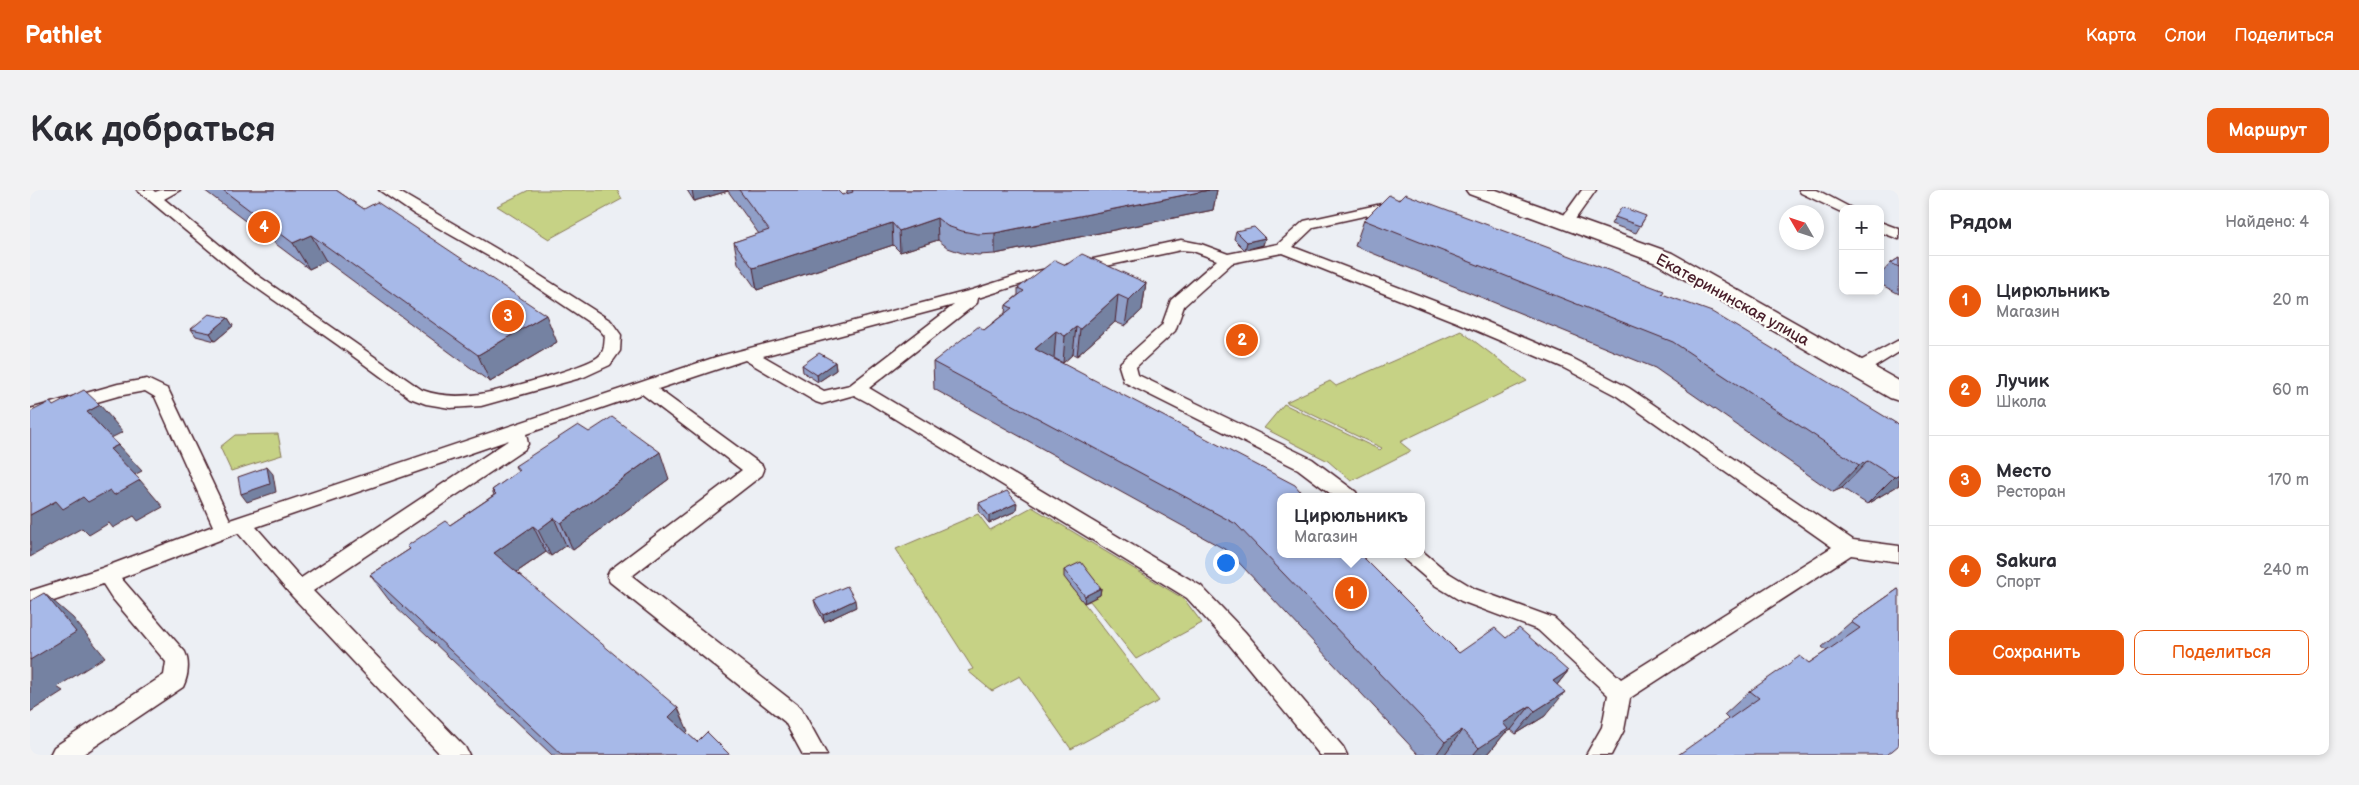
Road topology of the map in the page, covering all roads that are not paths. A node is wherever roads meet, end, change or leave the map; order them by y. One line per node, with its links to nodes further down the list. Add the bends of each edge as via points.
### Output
1 (173, 190): 6 (lane)
2 (386, 190): 6 (lane, via 509,262 605,325 613,335 612,351 604,361 578,373 526,388 481,400 432,400 416,394 245,273)
3 (1476, 190): 9 (street, Екатерининская улица)
4 (1589, 190): 9 (lane)
5 (1806, 190): 8 (lane)
6 (149, 194)
7 (1420, 204): 12 (lane, via 1386,207 1309,224)
8 (1839, 206)
9 (1566, 222): 17 (street, Екатерининская улица, via 1664,258)
10 (1884, 228): 11 (lane)
11 (1899, 236)
12 (1283, 248): 13 (lane); 25 (lane, via 1471,322 1624,392)
13 (1227, 259): 14 (lane, via 1181,245 1020,280); 23 (lane, via 1177,304 1169,327 1127,366 1130,378 1305,464)
14 (978, 293): 16 (lane); 19 (lane)
15 (1899, 345): 17 (lane)
16 (749, 355): 18 (lane); 19 (lane, via 822,398)
17 (1859, 369): 20 (street, Екатерининская улица)
18 (644, 387): 22 (lane); 34 (lane, via 755,470 617,576 793,715)
19 (856, 389): 35 (lane, via 1194,592)
20 (1899, 392)
21 (30, 415): 24 (lane, via 147,385 162,393)
22 (516, 431): 24 (lane); 29 (lane, via 519,444)
23 (1343, 493)
24 (233, 527): 28 (lane); 29 (lane)
25 (1848, 547): 26 (lane); 31 (lane)
26 (1899, 554)
27 (1417, 558): 31 (lane, via 1440,578 1468,595 1546,624)
28 (108, 574): 30 (lane); 32 (lane, via 119,592 177,659 175,680)
29 (299, 590): 33 (lane)
30 (30, 600)
31 (1620, 692): 36 (lane, via 1613,730)
32 (62, 755)
33 (457, 755)
34 (816, 755)
35 (1335, 755)
36 (1598, 755)

